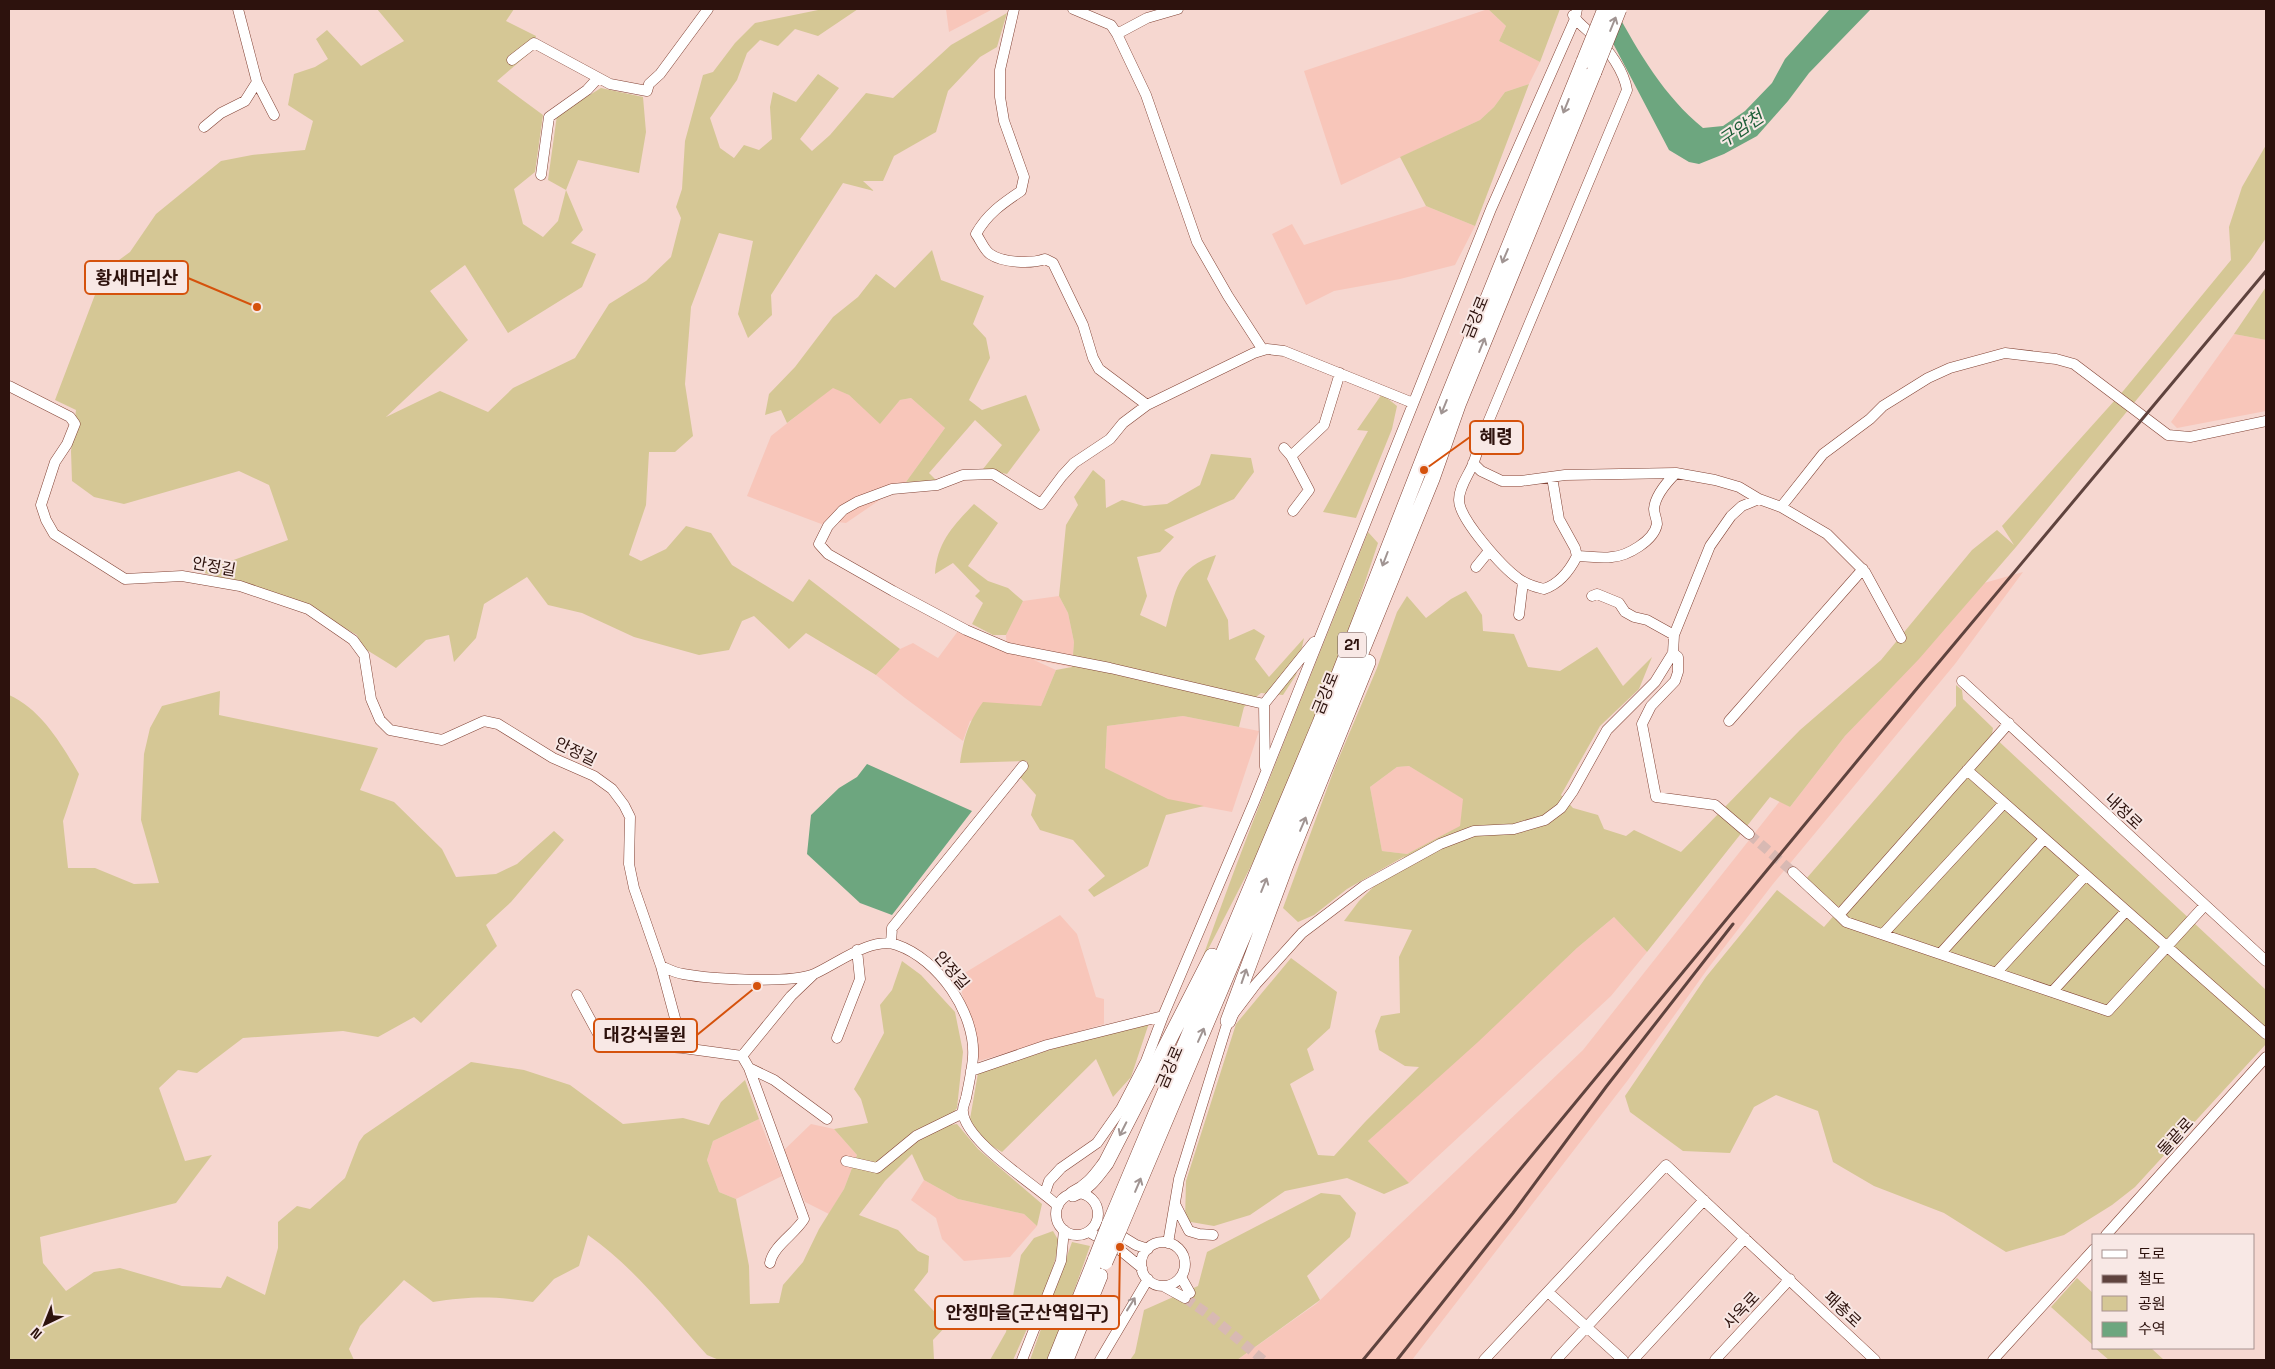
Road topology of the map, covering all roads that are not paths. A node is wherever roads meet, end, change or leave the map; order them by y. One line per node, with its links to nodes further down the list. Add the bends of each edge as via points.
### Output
1 (238, 9): 14 (street)
2 (708, 9): 13 (street, via 649,84 647,91 610,84)
3 (1014, 9): 22 (street, via 1000,70 1000,97 1004,121 1024,177 1021,191 982,222 976,234 990,254 1024,263 1045,259 1053,263 1083,325 1099,369)
4 (1073, 9): 10 (street, via 1111,25)
5 (1178, 9): 10 (street, via 1147,18)
6 (1570, 9): 9 (street)
7 (1605, 9): 12 (highway, 금강로 / 21, bridge)
8 (1619, 9): 12 (highway, 금강로 / 21, one-way to 8, bridge)
9 (1576, 14): 21 (street); 26 (street, via 1625,77 1627,90)
10 (1117, 34): 18 (street, via 1146,95 1197,242)
11 (512, 60): 13 (street, via 534,43)
12 (1589, 67): 29 (highway, 금강로 / 21, one-way to 12); 54 (highway, 금강로 / 21, one-way to 54, via 1435,430 1346,659)
13 (598, 78): 17 (street, via 587,90 549,117)
14 (257, 82): 15 (street); 16 (street, via 245,101 221,113)
15 (274, 115)
16 (204, 127)
17 (541, 175)
18 (1263, 350): 19 (street, via 1284,351); 22 (street)
19 (1340, 374): 21 (street); 25 (street, via 1324,425)
20 (9, 386): 66 (street, 안정길, via 70,417 75,424 55,462 41,505 54,534 125,579 182,576 240,586 308,609 353,640 364,655 371,699 380,720 390,730 442,740 484,721 498,724 612,789 630,817 629,864)
21 (1413, 402): 40 (street)
22 (1146, 405): 45 (street, via 1123,423 1110,439 1074,463 1041,504 993,474 963,475 937,485 892,489 857,502 843,510 828,526 819,544 828,554 893,591 966,630 1008,648)
23 (2266, 421): 31 (street, via 2190,437 2168,435 2074,364 2004,353 1950,368 1898,396 1823,454)
24 (1284, 448): 25 (street)
25 (1291, 456): 32 (street, via 1309,490)
26 (1473, 463): 28 (street, via 1487,475 1502,481); 33 (street, via 1459,502 1470,526)
27 (1676, 473): 28 (street); 30 (street, via 1739,487); 34 (street, via 1666,483 1656,502 1657,522 1646,542 1612,558)
28 (1552, 477): 34 (street, via 1559,519)
29 (1432, 479): 72 (highway, one-way to 29, via 1259,934 1422,525); 88 (highway, 금강로 / 21, one-way to 29, via 1310,778)
30 (1759, 499): 31 (street); 41 (street, via 1742,506 1731,516 1710,546)
31 (1781, 507): 36 (street, via 1827,534)
32 (1293, 511)
33 (1489, 551): 35 (street); 37 (street)
34 (1577, 556): 37 (street, via 1571,567 1550,587 1544,589)
35 (1476, 567)
36 (1862, 569): 42 (street); 46 (street)
37 (1523, 582): 39 (street)
38 (1592, 596): 41 (street, via 1597,594 1619,604 1625,612)
39 (1520, 615)
40 (1321, 634): 45 (street); 50 (street)
41 (1674, 635): 43 (street)
42 (1901, 638)
43 (1673, 653): 52 (street, via 1679,663 1675,681 1651,706 1642,724 1656,797 1716,805); 72 (street, via 1655,682 1607,730 1561,808 1545,820 1514,829 1474,831 1440,844 1364,886 1302,933 1256,984)
44 (1962, 681): 47 (street, 내정로)
45 (1264, 704): 50 (street)
46 (1729, 721)
47 (2009, 723): 49 (street); 57 (street, 내정로)
48 (1023, 766): 61 (street, via 892,928)
49 (1967, 770): 51 (street); 59 (street)
50 (1265, 773): 71 (street)
51 (2004, 803): 53 (street); 60 (street)
52 (1749, 834)
53 (2044, 838): 56 (street); 64 (street)
54 (1266, 852): 84 (highway, one-way to 84, via 1106,1162 1094,1180); 88 (highway, 금강로 / 21)
55 (1793, 872): 59 (street)
56 (2086, 875): 58 (street); 67 (street)
57 (2204, 905): 62 (street); 65 (street, 내정로)
58 (2126, 911): 62 (street); 69 (street)
59 (1839, 915): 60 (street, via 1846,922)
60 (1883, 934): 64 (street)
61 (890, 943): 63 (street); 79 (street, 안정길, via 923,958 944,979 957,999 966,1014 973,1054)
62 (2167, 946): 69 (street, via 2108,1011); 73 (street)
63 (857, 950): 68 (street); 74 (street, via 860,979)
64 (1940, 954): 67 (street)
65 (2266, 961)
66 (661, 966): 68 (street, via 680,974 704,976 790,980); 75 (street)
67 (1996, 973): 69 (street)
68 (813, 974): 76 (street)
69 (2052, 992)
70 (577, 995): 75 (street, via 603,1043)
71 (1162, 1016): 79 (street, via 1047,1045); 83 (street, via 1146,1061 1097,1144 1061,1168 1049,1181)
72 (1228, 1022): 86 (street)
73 (2266, 1034)
74 (837, 1038)
75 (683, 1048): 76 (street)
76 (742, 1056): 78 (street)
77 (2266, 1057): 91 (street, 돌끝로)
78 (750, 1068): 81 (street, via 774,1080); 98 (street, via 804,1219 798,1230 771,1254)
79 (971, 1071): 80 (street, 안정길)
80 (963, 1112): 82 (street, via 916,1136 878,1168); 83 (street, via 979,1142)
81 (827, 1119)
82 (846, 1160)
83 (1044, 1193): 87 (street)
84 (1073, 1194): 87 (street); 88 (street, via 1093,1200)
85 (1704, 1200): 93 (street, 패총로); 104 (street, 패총로, via 1666,1166); 105 (street)
86 (1174, 1203): 92 (street, via 1189,1230); 94 (street)
87 (1058, 1206): 89 (street, via 1057,1219)
88 (1109, 1225): 90 (street); 95 (street); 97 (highway, 금강로 / 21, bridge)
89 (1064, 1230): 90 (street, via 1077,1235); 106 (street, via 1062,1261)
90 (1089, 1232): 99 (street, via 1120,1250)
91 (2107, 1234)
92 (1213, 1235)
93 (1745, 1238): 102 (street, 패총로); 113 (street)
94 (1168, 1243): 95 (street, via 1161,1242); 100 (street, via 1180,1250 1184,1257)
95 (1148, 1249): 99 (street)
96 (2092, 1251): 116 (street)
97 (1100, 1260): 107 (highway, 금강로 / 21); 108 (highway, 금강로 / 21)
98 (770, 1263)
99 (1142, 1268): 101 (street)
100 (1181, 1277): 103 (street); 103 (street, via 1187,1296)
101 (1148, 1279): 103 (street); 109 (street, one-way to 101)
102 (1790, 1279): 114 (street, 사옥로); 115 (street, 패총로)
103 (1165, 1287)
104 (1548, 1292): 105 (street); 110 (street)
105 (1587, 1327): 111 (street); 112 (street)
106 (1022, 1360)
107 (1055, 1360)
108 (1066, 1360)
109 (1100, 1360)
110 (1484, 1360)
111 (1556, 1360)
112 (1623, 1360)
113 (1633, 1360)
114 (1715, 1360)
115 (1875, 1360)
116 (1993, 1360)

